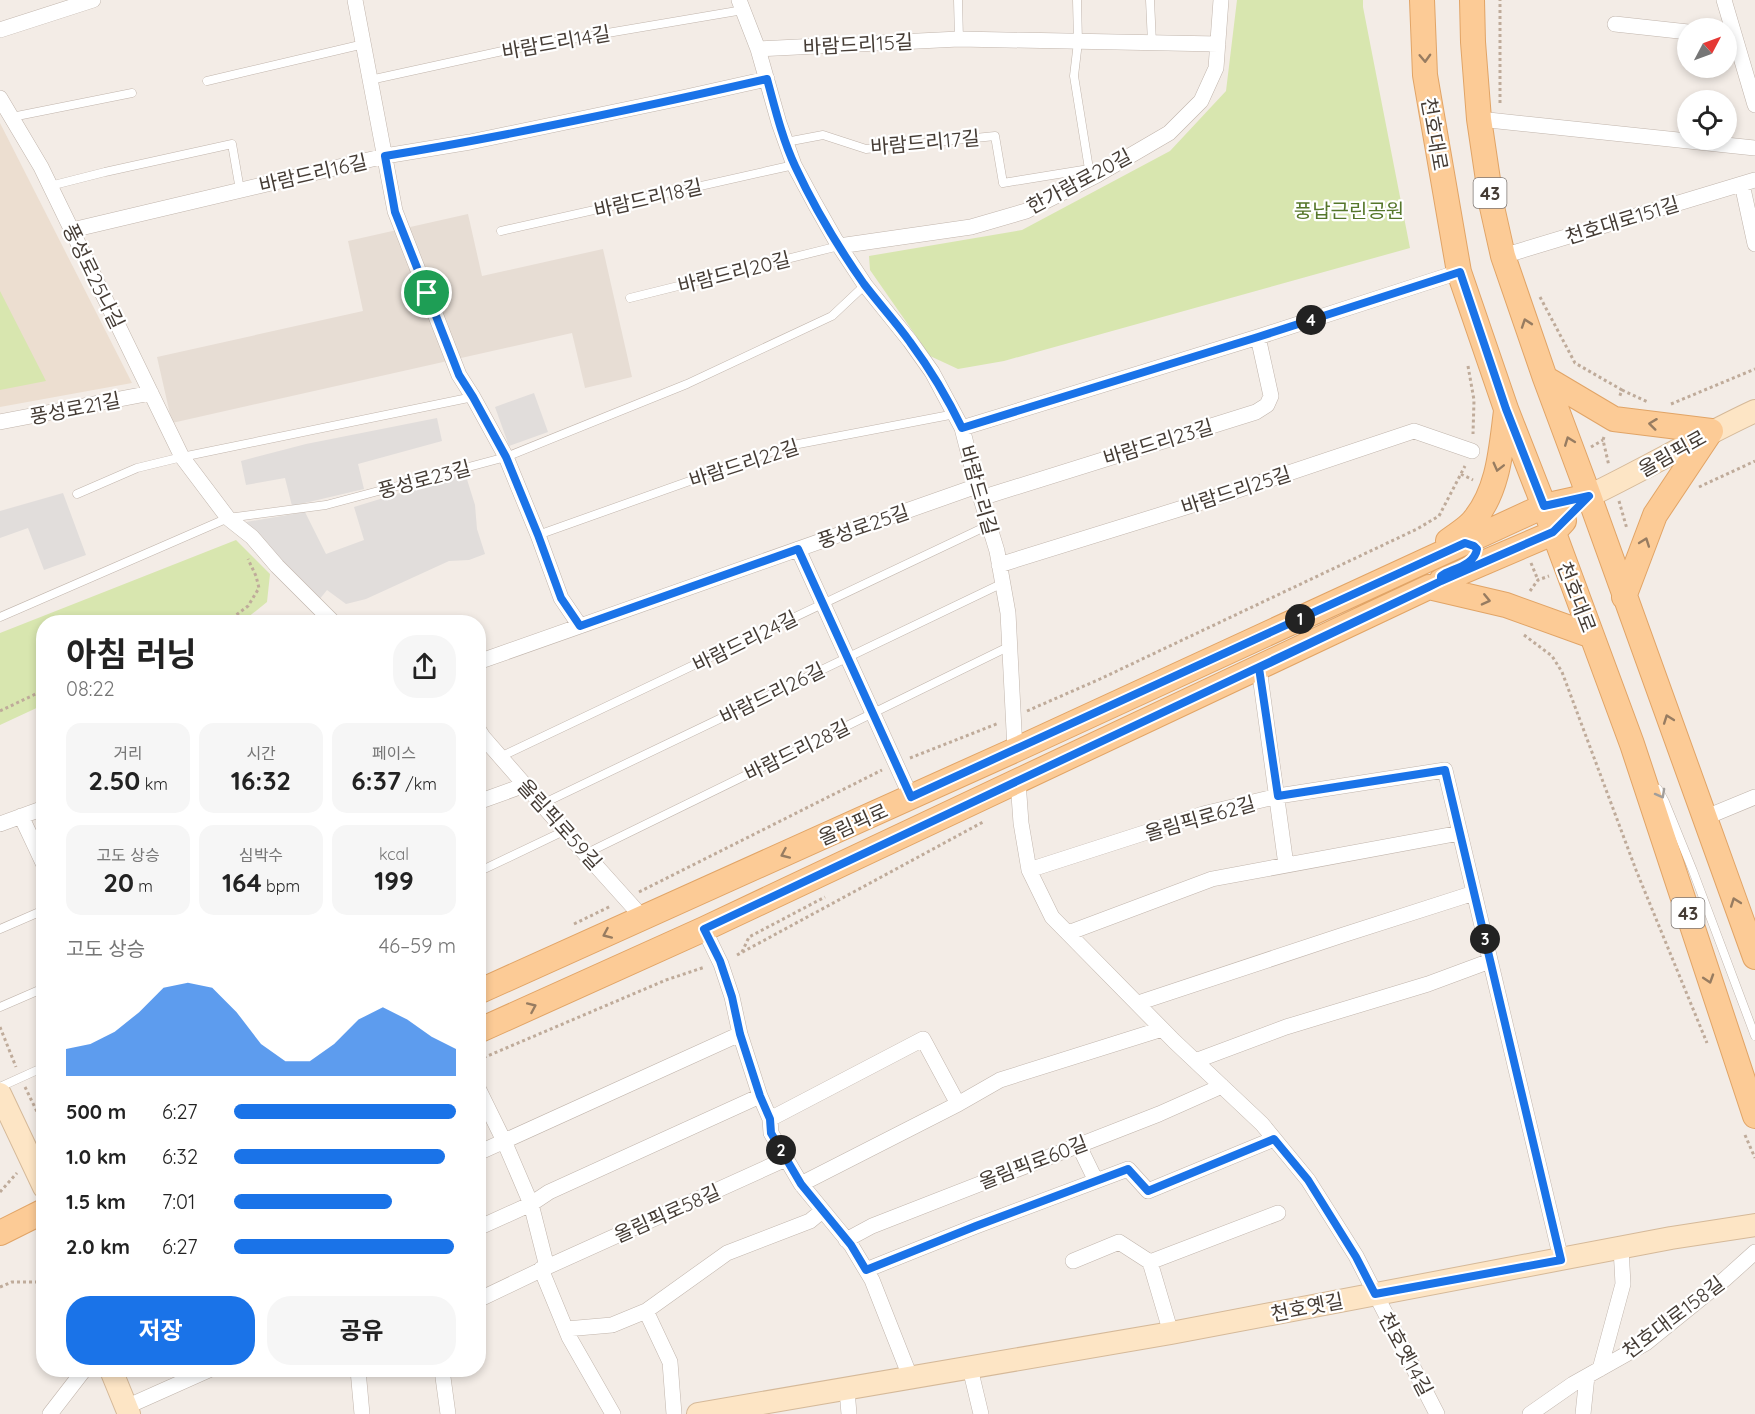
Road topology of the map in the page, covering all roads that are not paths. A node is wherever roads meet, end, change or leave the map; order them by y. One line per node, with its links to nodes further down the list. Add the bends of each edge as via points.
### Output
1 (93, 0): 13 (street)
2 (355, 0): 18 (street)
3 (958, 0): 15 (lane)
4 (1077, 0): 16 (lane)
5 (1150, 0): 17 (lane)
6 (1221, 0): 19 (street, 한가람로20길)
7 (1422, 0): 44 (main road, 천호대로 / 43, one-way to 44, via 1425,75)
8 (1472, 0): 30 (main road, 43, via 1473,42)
9 (1724, 0): 11 (street)
10 (741, 5): 21 (street, 바람드리길); 24 (lane, 바람드리14길)
11 (1728, 18)
12 (1615, 24): 14 (street)
13 (0, 30)
14 (1677, 31)
15 (959, 39): 16 (street, 바람드리15길); 21 (street, 바람드리15길)
16 (1078, 42): 17 (street, 바람드리15길); 35 (lane, via 1074,76)
17 (1152, 43): 19 (street, 바람드리15길)
18 (364, 44): 24 (street); 25 (lane)
19 (1218, 44): 35 (street, 한가람로20길, via 1216,68 1202,101 1169,133)
20 (1737, 44): 22 (street)
21 (758, 49): 23 (street, 바람드리길)
22 (1749, 61): 28 (street)
23 (767, 79): 31 (street, 바람드리길); 33 (street, 바람드리16길, via 470,142)
24 (370, 80): 33 (street)
25 (207, 81)
26 (132, 93): 29 (lane)
27 (0, 98): 29 (street, 풍성로25나길)
28 (1755, 105)
29 (12, 117): 37 (street, 풍성로25나길)
30 (1490, 120): 32 (street); 43 (main road, 43, via 1492,207)
31 (786, 142): 34 (street, 바람드리길); 35 (lane, 바람드리17길, via 823,135 866,148 995,136 1003,183)
32 (1755, 148)
33 (385, 156): 38 (street, 바람드리16길); 50 (street, via 395,212 459,375)
34 (794, 165): 40 (lane, 바람드리18길); 42 (street, 바람드리길)
35 (1091, 173): 42 (street, 한가람로20길, via 1026,211 971,227)
36 (1748, 182): 41 (street, 천호대로151길); 43 (street, 천호대로151길)
37 (50, 186): 38 (lane, via 232,144); 39 (street, 풍성로25나길)
38 (240, 190): 39 (street, 바람드리16길)
39 (72, 230): 49 (street, 풍성로25나길)
40 (501, 231)
41 (1755, 244)
42 (839, 246): 45 (street, 바람드리길); 46 (lane, 바람드리20길)
43 (1503, 256): 48 (main road, 43, one-way to 43)
44 (1460, 272): 47 (street); 51 (main road, 천호대로 / 43)
45 (865, 285): 52 (street, 바람드리길, via 932,372); 59 (lane, 풍성로23길, via 822,321 687,384)
46 (630, 298)
47 (1258, 337): 55 (street); 60 (street, 바람드리23길, via 1271,396 1267,405 1256,412)
48 (1545, 378): 56 (main road, one-way to 48, via 1614,419); 62 (main road, 43, one-way to 48)
49 (151, 393): 54 (street, 풍성로21길); 58 (street, 풍성로25나길)
50 (473, 397): 58 (lane); 59 (street)
51 (1506, 409): 63 (main road, 천호대로 / 43); 70 (main road, one-way to 70, via 1492,488 1474,520)
52 (955, 414): 55 (street, 바람드리길); 67 (lane, 바람드리22길, via 788,446)
53 (1752, 415): 56 (street, 올림픽로)
54 (0, 422)
55 (962, 428): 60 (street, 바람드리길)
56 (1711, 431): 62 (street, 올림픽로); 74 (main road, one-way to 56, via 1655,515)
57 (1472, 451): 71 (street, 바람드리25길, via 1414,431)
58 (182, 457): 61 (lane, via 137,468); 64 (street, 풍성로25나길)
59 (506, 457): 64 (lane, 풍성로23길, via 326,504); 67 (street)
60 (979, 492): 65 (street, 바람드리길); 69 (street, 풍성로25길)
61 (77, 494)
62 (1589, 496): 63 (main road, 올림픽로); 66 (main road, 올림픽로); 74 (main road)
63 (1544, 506): 66 (main road, 천호대로 / 43); 68 (main road, 올림픽로)
64 (228, 518): 76 (street, 풍성로25나길, via 252,537); 77 (lane, 풍성로23길)
65 (989, 525): 71 (street, 바람드리길); 75 (lane, 바람드리24길)
66 (1553, 532): 73 (main road, 올림픽로); 79 (main road, 천호대로 / 43)
67 (538, 535): 78 (street, via 561,598)
68 (1465, 543): 70 (main road, 올림픽로); 73 (main road, via 1477,549 1475,557 1441,576)
69 (798, 549): 75 (street); 78 (street, 풍성로25길)
70 (1420, 564): 87 (main road, 올림픽로)
71 (999, 565): 72 (street, 바람드리길)
72 (1003, 583): 80 (street, 바람드리길); 81 (lane, 바람드리26길)
73 (1435, 584): 79 (main road, one-way to 79, via 1506,604); 83 (main road, 올림픽로)
74 (1624, 597): 98 (main road, one-way to 74)
75 (822, 604): 81 (street); 88 (lane, 바람드리24길)
76 (326, 615)
77 (0, 617)
78 (580, 626): 82 (street, 풍성로25길)
79 (1592, 636): 86 (main road, 천호대로 / 43)
80 (1010, 646): 84 (lane, 바람드리28길); 87 (street, 바람드리길)
81 (847, 656): 84 (street); 95 (lane, 바람드리26길)
82 (486, 659)
83 (1259, 668): 89 (main road, 올림픽로); 91 (street)
84 (872, 713): 92 (street); 103 (lane, 바람드리28길)
85 (486, 740): 88 (street, 올림픽로59길)
86 (1632, 744): 122 (lane, one-way to 122, via 1665,802); 132 (main road, 천호대로 / 43, one-way to 132)
87 (1015, 750): 92 (main road, 올림픽로)
88 (501, 757): 90 (street, 올림픽로59길)
89 (1017, 781): 106 (street); 111 (main road, 올림픽로)
90 (525, 785): 94 (street); 95 (street, 올림픽로59길)
91 (1278, 796): 101 (street, 올림픽로62길, via 1445,770); 104 (street); 106 (street, 올림픽로62길, via 1203,814)
92 (911, 797): 109 (main road, 올림픽로, one-way to 109)
93 (1755, 797): 98 (street)
94 (486, 799)
95 (541, 804): 100 (street, 올림픽로59길)
96 (36, 811): 97 (street)
97 (21, 816): 99 (street); 102 (street)
98 (1704, 818): 113 (main road, one-way to 98)
99 (0, 824)
100 (564, 831): 103 (street, 올림픽로59길); 105 (lane)
101 (1460, 834): 104 (street); 107 (street)
102 (36, 848)
103 (585, 854): 109 (street, 올림픽로59길)
104 (1286, 866): 112 (street, via 1212,879)
105 (486, 868)
106 (1029, 870): 112 (street, via 1052,917)
107 (1474, 894): 114 (street); 117 (street)
108 (36, 913): 110 (lane)
109 (644, 918): 115 (main road, 올림픽로, one-way to 115)
110 (0, 929)
111 (704, 929): 119 (main road, 올림픽로, one-way to 111); 121 (street, via 725,975)
112 (1068, 933): 117 (street)
113 (1755, 957)
114 (1490, 961): 123 (street); 151 (street)
115 (486, 988)
116 (36, 991): 118 (lane)
117 (1138, 1003): 120 (street)
118 (0, 1007)
119 (486, 1027)
120 (1162, 1029): 123 (street); 130 (street, via 1000,1080)
121 (740, 1034): 128 (street); 134 (street)
122 (1755, 1036)
123 (1195, 1061): 125 (street)
124 (36, 1071): 126 (lane)
125 (1221, 1086): 133 (street); 135 (street, 올림픽로60길)
126 (0, 1087)
127 (0, 1094): 138 (street)
128 (760, 1096): 131 (street); 141 (street, via 549,1192)
129 (486, 1104): 134 (street)
130 (958, 1104): 131 (street, via 922,1039); 140 (street)
131 (770, 1119): 137 (street, via 771,1133)
132 (1748, 1120)
133 (1274, 1139): 139 (street, 올림픽로60길, via 1148,1191 1128,1169); 156 (street, via 1308,1180)
134 (504, 1140): 136 (street); 141 (street)
135 (1078, 1144): 139 (street); 148 (street, 올림픽로60길)
136 (486, 1149)
137 (786, 1159): 140 (street); 154 (street, 올림픽로58길)
138 (36, 1170)
139 (1096, 1181): 155 (street, 올림픽로60길)
140 (801, 1184): 142 (street)
141 (531, 1204): 145 (street); 154 (street)
142 (822, 1211): 148 (street); 158 (street, via 810,1221 727,1253)
143 (1278, 1213): 153 (street)
144 (36, 1215): 147 (main road)
145 (486, 1224)
146 (1755, 1225): 149 (street, 천호옛길)
147 (0, 1233)
148 (846, 1240): 155 (street)
149 (1621, 1248): 151 (street, 천호옛길); 162 (street, via 1623,1284)
150 (1755, 1252): 162 (street, 천호대로158길, via 1646,1342)
151 (1561, 1260): 156 (street, 천호옛길)
152 (1073, 1261): 153 (street, via 1119,1242)
153 (1150, 1262): 160 (street)
154 (544, 1268): 157 (street, 올림픽로58길); 159 (street)
155 (866, 1270): 168 (street)
156 (1375, 1294): 160 (street, 천호옛길); 181 (street, 천호옛14길)
157 (486, 1296)
158 (646, 1311): 159 (street, via 612,1324); 176 (street, via 670,1362)
159 (566, 1329): 175 (street)
160 (1171, 1333): 161 (street, 천호옛길)
161 (970, 1368): 168 (street, 천호옛길); 180 (street)
162 (1593, 1372): 182 (street, 천호대로158길); 183 (street)
163 (79, 1377): 172 (street)
164 (114, 1377): 170 (street)
165 (195, 1377): 170 (street)
166 (359, 1377): 173 (street)
167 (443, 1377): 174 (street)
168 (911, 1379): 169 (street, 천호옛길)
169 (847, 1390): 171 (street, 천호옛길); 179 (street)
170 (128, 1410)
171 (744, 1411): 178 (street, 천호옛길)
172 (50, 1414)
173 (362, 1414)
174 (448, 1414)
175 (613, 1414)
176 (674, 1414)
177 (698, 1414): 178 (street, 천호옛길)
178 (703, 1414)
179 (849, 1414)
180 (981, 1414)
181 (1437, 1414)
182 (1530, 1414)
183 (1583, 1414)

